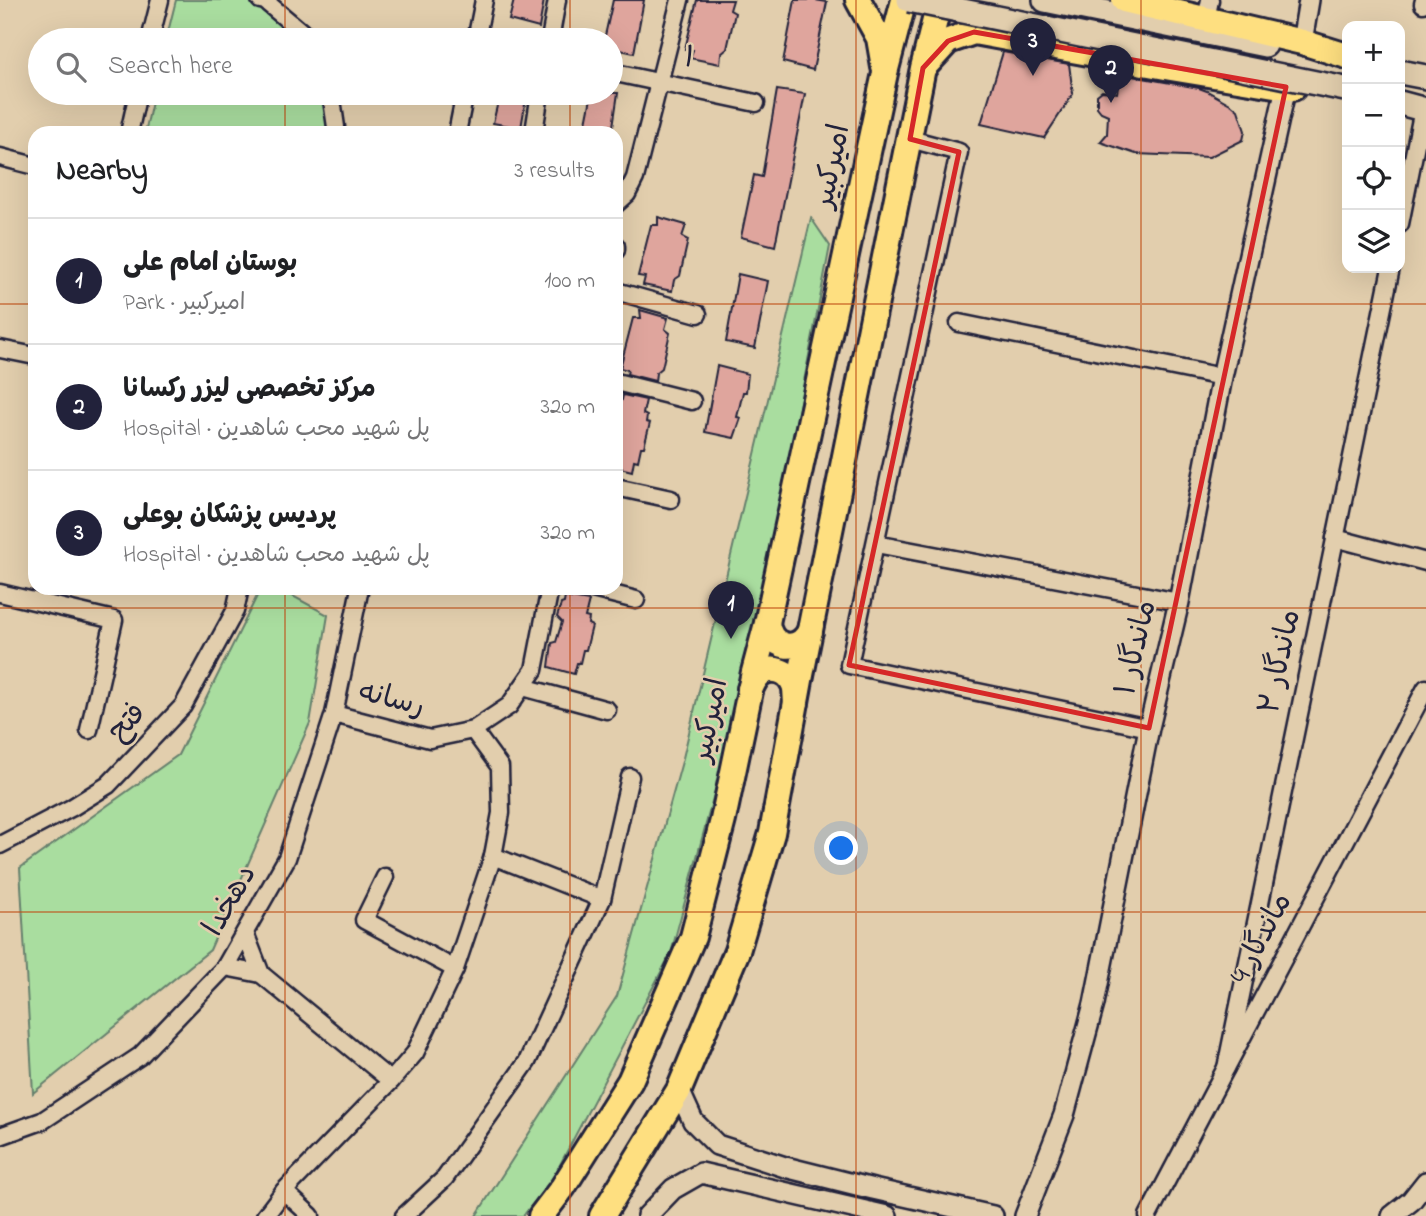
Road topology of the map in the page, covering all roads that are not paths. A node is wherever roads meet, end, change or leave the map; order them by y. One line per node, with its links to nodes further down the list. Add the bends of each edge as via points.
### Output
1 (160, 0): 14 (street)
2 (260, 0): 15 (street)
3 (484, 0): 16 (street)
4 (557, 0): 17 (street)
5 (680, 0): 27 (street)
6 (858, 0): 23 (main road, via 879,38)
7 (906, 0): 23 (main road, امیرکبیر); 29 (main road, bridge)
8 (940, 0): 22 (main road)
9 (993, 0): 18 (main road, via 993,22)
10 (1045, 0): 21 (main road)
11 (1124, 0): 13 (main road)
12 (1309, 0): 19 (street)
13 (1208, 9): 19 (main road)
14 (153, 28)
15 (297, 28)
16 (478, 28)
17 (552, 28)
18 (1003, 37): 22 (main road, via 974,32 948,41); 28 (main road)
19 (1302, 42): 20 (main road)
20 (1342, 54)
21 (1342, 61)
22 (923, 68): 42 (main road)
23 (885, 73): 68 (main road, امیرکبیر)
24 (1405, 73): 26 (main road)
25 (623, 74): 27 (street, ۱)
26 (1426, 77)
27 (659, 81): 31 (street, ۱); 45 (street, via 635,178)
28 (1286, 87): 30 (main road); 53 (street, ماندگار ۱)
29 (1342, 90)
30 (1342, 91)
31 (756, 103)
32 (1405, 104): 37 (main road)
33 (135, 105): 38 (street)
34 (333, 105): 39 (street)
35 (463, 105): 40 (street)
36 (538, 105): 41 (street)
37 (1425, 110): 46 (street)
38 (131, 126)
39 (336, 126)
40 (458, 126)
41 (535, 126)
42 (910, 139): 59 (street, via 958,152); 69 (main road)
43 (0, 157): 44 (street)
44 (28, 164)
45 (623, 198)
46 (1403, 210)
47 (1390, 273): 58 (street, ماندگار ۲)
48 (623, 293): 49 (street)
49 (698, 314)
50 (959, 323): 53 (street)
51 (0, 349): 52 (street)
52 (28, 355)
53 (1222, 377): 67 (street, ماندگار ۱)
54 (623, 384): 55 (street)
55 (692, 401)
56 (623, 489): 57 (street)
57 (671, 499)
58 (1335, 538): 60 (street); 88 (street, ماندگار ۲)
59 (876, 544): 67 (street); 76 (street, via 849,665)
60 (1426, 562)
61 (0, 593): 77 (street, via 114,620)
62 (238, 595): 80 (street, فتح, via 235,611 183,706 108,785)
63 (359, 595): 75 (street, دهخدا)
64 (549, 595): 70 (street, رسانه, via 534,670)
65 (616, 595): 66 (street)
66 (636, 600)
67 (1179, 602): 76 (street, ماندگار ۱)
68 (767, 623): 69 (main road, via 771,636 781,645 802,642); 72 (main road, امیرکبیر)
69 (810, 631): 73 (main road)
70 (523, 687): 74 (street); 78 (street, رسانه, via 509,706)
71 (1426, 688): 88 (street, ماندگار 4)
72 (750, 689): 73 (main road, via 762,672 783,672 793,682); 99 (main road, امیرکبیر, via 723,820 692,937 630,1081)
73 (796, 703): 90 (main road, via 772,833 737,951)
74 (607, 709)
75 (334, 714): 78 (street, رسانه, via 430,739); 84 (street, دهخدا, via 287,858)
76 (1149, 727): 103 (street, ماندگار ۱, via 1094,1004 1063,1115)
77 (89, 730)
78 (473, 730): 81 (street, via 500,767 501,813)
79 (630, 777): 83 (street)
80 (0, 845)
81 (493, 856): 83 (street); 86 (street)
82 (385, 877): 86 (street, via 365,920)
83 (602, 899): 98 (street, via 527,1062 445,1178)
84 (245, 933): 85 (street, دهخدا); 87 (street)
85 (225, 967): 87 (street); 91 (street, دهخدا, via 140,1056 42,1121)
86 (455, 970): 89 (street, via 415,1053)
87 (261, 974): 89 (street)
88 (1226, 1068): 104 (street, ماندگار 4)
89 (391, 1081): 94 (street)
90 (679, 1090): 93 (street, via 693,1121 717,1145); 100 (main road)
91 (0, 1136)
92 (1426, 1182): 105 (street)
93 (873, 1189): 95 (street); 102 (street)
94 (284, 1191): 96 (street); 97 (street)
95 (877, 1214): 101 (street, via 701,1173 673,1189)
96 (265, 1216)
97 (311, 1216)
98 (404, 1216)
99 (541, 1216)
100 (602, 1216)
101 (647, 1216)
102 (993, 1216)
103 (1025, 1216)
104 (1148, 1216)
105 (1392, 1216)

